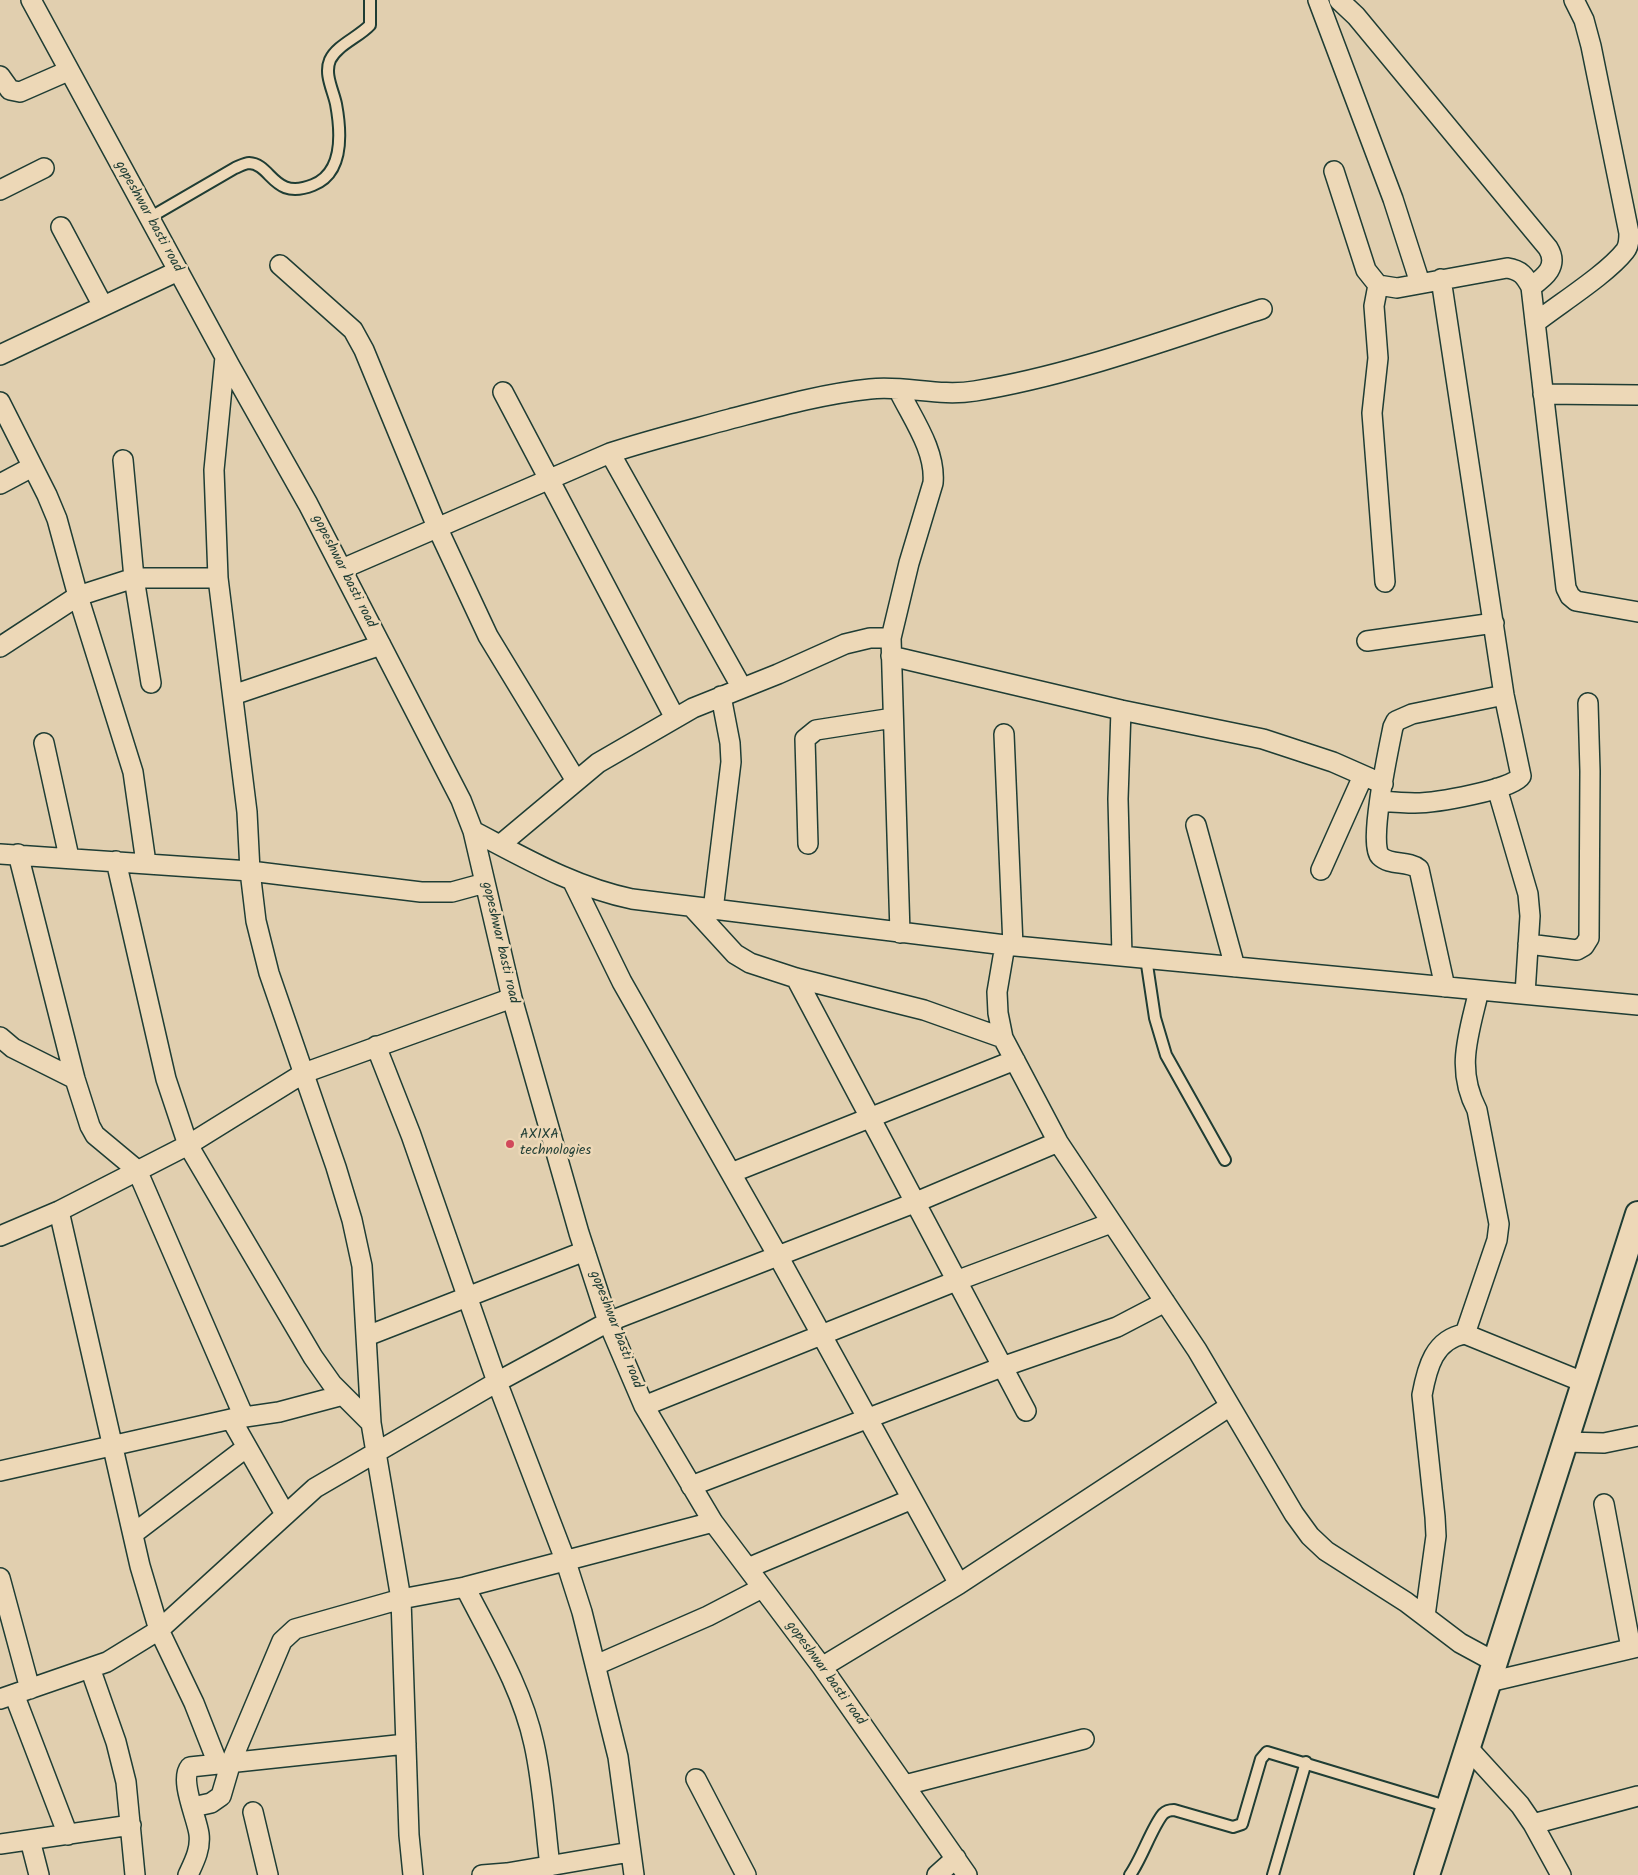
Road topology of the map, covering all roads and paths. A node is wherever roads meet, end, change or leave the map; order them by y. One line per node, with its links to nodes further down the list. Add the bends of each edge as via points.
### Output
1 (31, 0): 6 (street, gopeshwar basti road)
2 (370, 0): 11 (lane, via 370,25 330,60 328,74 340,135 337,159 325,178 315,185 292,190 248,163)
3 (1318, 0): 16 (street, via 1393,199)
4 (1339, 0): 18 (street, via 1356,16 1548,248 1553,256 1552,266 1546,276)
5 (1574, 0): 21 (street, via 1591,46 1629,244 1608,268)
6 (68, 71): 7 (street, via 20,92 10,90); 11 (street, gopeshwar basti road)
7 (0, 76)
8 (44, 168): 10 (street)
9 (1334, 171): 17 (street, via 1366,270)
10 (0, 190)
11 (149, 218): 14 (street, gopeshwar basti road)
12 (61, 227): 19 (street)
13 (280, 265): 34 (street, via 353,330)
14 (178, 271): 19 (street); 23 (street, gopeshwar basti road)
15 (1441, 279): 16 (street); 18 (street, via 1507,268 1524,274); 41 (street)
16 (1420, 283): 17 (street, via 1397,288)
17 (1378, 285): 38 (street, via 1374,306 1378,358 1372,412)
18 (1531, 287): 21 (street)
19 (103, 306): 22 (street)
20 (1262, 309): 24 (street, via 1074,369 975,391 940,394)
21 (1535, 323): 26 (street)
22 (0, 355)
23 (225, 357): 35 (street, gopeshwar basti road); 37 (street, via 214,470)
24 (898, 389): 29 (street, via 872,388 841,393); 45 (street, via 931,456 934,472 908,563)
25 (503, 392): 32 (street)
26 (1543, 394): 27 (street); 40 (street, via 1566,588 1576,601)
27 (1638, 395)
28 (0, 402): 31 (street)
29 (610, 453): 32 (street); 47 (street)
30 (123, 460): 36 (street)
31 (32, 467): 33 (street); 39 (street, via 57,519)
32 (548, 480): 34 (street); 53 (street)
33 (0, 484)
34 (437, 527): 35 (street); 58 (street, via 488,636)
35 (342, 569): 44 (street, gopeshwar basti road)
36 (134, 578): 37 (street); 39 (street); 46 (street)
37 (218, 578): 48 (street)
38 (1385, 582)
39 (78, 596): 42 (street); 68 (street, via 133,772)
40 (1638, 612)
41 (1494, 623): 43 (street); 49 (street)
42 (3, 639)
43 (1367, 641)
44 (381, 645): 48 (street); 62 (street, gopeshwar basti road, via 461,800)
45 (891, 647): 47 (street, via 870,638 852,642); 52 (street); 54 (street)
46 (151, 683)
47 (742, 688): 50 (street)
48 (232, 695): 70 (street, via 247,812)
49 (1504, 695): 59 (street, via 1521,776 1513,784); 60 (street, via 1412,714 1396,721)
50 (721, 696): 53 (street); 74 (street, via 731,762)
51 (1588, 703): 76 (street, via 1589,938 1577,950)
52 (1121, 710): 57 (street, via 1263,739 1333,762); 78 (street, via 1118,798)
53 (675, 718): 58 (street, via 616,750)
54 (893, 718): 63 (street, via 816,730 805,739); 75 (street)
55 (1004, 734): 77 (street)
56 (44, 743): 66 (street)
57 (1363, 776): 60 (street); 69 (street)
58 (575, 779): 64 (street)
59 (1497, 788): 60 (street, via 1416,803); 76 (street, via 1528,894)
60 (1381, 793): 82 (street, via 1376,851 1388,861 1413,864 1419,869)
61 (1196, 825): 80 (street)
62 (473, 831): 64 (street); 72 (street, gopeshwar basti road)
63 (808, 844)
64 (500, 845): 71 (street)
65 (9, 854): 66 (street); 92 (street)
66 (69, 858): 67 (street)
67 (116, 861): 68 (street); 95 (street, via 166,1079)
68 (146, 863): 70 (street)
69 (1321, 870)
70 (250, 871): 72 (street, via 421,892 452,892); 91 (street, via 256,921 269,973)
71 (573, 882): 73 (street, via 632,899); 98 (street, via 622,982)
72 (485, 883): 85 (street, gopeshwar basti road)
73 (692, 907): 74 (street); 81 (street, via 735,954 750,963)
74 (713, 910): 75 (street)
75 (900, 933): 77 (street)
76 (1528, 944): 84 (street)
77 (1009, 946): 78 (street); 88 (street, via 997,992)
78 (1122, 956): 79 (street)
79 (1146, 958): 80 (street); 96 (lane, via 1166,1055)
80 (1235, 967): 82 (street)
81 (796, 978): 88 (street, via 924,1010); 93 (street)
82 (1445, 987): 83 (street)
83 (1479, 990): 84 (street); 110 (street, via 1464,1060 1465,1078 1477,1110 1499,1224 1497,1240)
84 (1524, 994): 86 (street)
85 (512, 998): 89 (street); 104 (street, gopeshwar basti road)
86 (1638, 1005)
87 (0, 1037): 92 (street, via 13,1048)
88 (1003, 1038): 90 (street)
89 (376, 1046): 91 (street); 107 (street)
90 (1015, 1060): 93 (street); 94 (street)
91 (304, 1073): 95 (street); 112 (street, via 352,1220 362,1266)
92 (75, 1079): 97 (street, via 95,1135)
93 (869, 1117): 98 (street); 99 (street)
94 (1058, 1142): 99 (street); 101 (street)
95 (188, 1145): 97 (street); 116 (street, via 314,1357)
96 (1225, 1160)
97 (137, 1170): 100 (street); 120 (street)
98 (731, 1173): 105 (street)
99 (914, 1203): 105 (street); 106 (street)
100 (59, 1211): 103 (street); 125 (street)
101 (1111, 1223): 106 (street); 108 (street)
102 (1636, 1225): 115 (street)
103 (0, 1236)
104 (584, 1251): 107 (street); 109 (street, gopeshwar basti road)
105 (778, 1256): 109 (street); 111 (street)
106 (956, 1281): 111 (street); 113 (street)
107 (468, 1298): 112 (street); 114 (street)
108 (1165, 1302): 113 (street, via 1118,1327); 118 (street)
109 (608, 1322): 114 (street); 117 (street, gopeshwar basti road)
110 (1464, 1334): 115 (street); 142 (street, via 1444,1341 1436,1350 1422,1395 1436,1536)
111 (820, 1335): 117 (street); 121 (street)
112 (366, 1336): 122 (street)
113 (1002, 1367): 119 (street); 121 (street)
114 (497, 1382): 127 (street); 135 (street)
115 (1583, 1382): 124 (street)
116 (343, 1395): 120 (street, via 280,1412); 122 (street)
117 (644, 1406): 129 (street, gopeshwar basti road)
118 (1230, 1406): 138 (street); 142 (street, via 1310,1536 1326,1551)
119 (1026, 1411)
120 (238, 1418): 125 (street); 126 (street)
121 (869, 1419): 129 (street); 130 (street)
122 (370, 1423): 127 (street)
123 (1638, 1436): 124 (street, via 1604,1443)
124 (1564, 1442): 148 (street)
125 (113, 1447): 128 (street); 134 (street)
126 (247, 1448): 132 (street); 134 (street)
127 (376, 1451): 132 (street, via 322,1484); 141 (street)
128 (0, 1472)
129 (691, 1486): 133 (street, gopeshwar basti road)
130 (912, 1499): 136 (street); 138 (street)
131 (1604, 1504): 144 (street)
132 (285, 1514): 143 (street)
133 (713, 1522): 135 (street); 136 (street, gopeshwar basti road)
134 (133, 1534): 143 (street)
135 (566, 1562): 139 (street); 145 (street)
136 (748, 1568): 140 (street, gopeshwar basti road)
137 (0, 1578): 149 (street)
138 (959, 1584): 146 (street)
139 (465, 1587): 141 (street); 168 (street, via 512,1678 524,1710 539,1770)
140 (762, 1588): 145 (street, via 708,1616); 146 (street, gopeshwar basti road)
141 (401, 1598): 151 (street); 154 (street, via 305,1624 287,1634)
142 (1425, 1616): 148 (street)
143 (159, 1630): 147 (street, via 120,1655); 154 (street)
144 (1634, 1648): 148 (street)
145 (596, 1665): 166 (street, via 618,1757)
146 (822, 1667): 156 (street, gopeshwar basti road)
147 (90, 1668): 149 (street); 162 (street, via 116,1742 126,1782)
148 (1492, 1672): 152 (street)
149 (15, 1694): 163 (street)
150 (1084, 1739): 156 (street)
151 (406, 1744): 154 (street); 174 (street)
152 (1468, 1748): 159 (street); 161 (street)
153 (1306, 1762): 159 (lane); 180 (lane, via 1271,1751 1264,1755 1245,1819 1238,1826 1174,1810 1164,1813); 181 (lane)
154 (225, 1763): 158 (street, via 221,1796 211,1803); 158 (street, via 190,1767 186,1772)
155 (696, 1779): 177 (street)
156 (905, 1785): 167 (street, gopeshwar basti road)
157 (1638, 1796): 161 (street)
158 (193, 1807): 172 (street, via 200,1845)
159 (1449, 1807): 182 (street)
160 (254, 1812): 173 (street)
161 (1533, 1824): 183 (street)
162 (131, 1826): 163 (street); 171 (street)
163 (68, 1835): 164 (street)
164 (30, 1840): 165 (street); 170 (street)
165 (0, 1844)
166 (630, 1852): 168 (street); 176 (street)
167 (956, 1858): 178 (street); 179 (street, gopeshwar basti road)
168 (550, 1866): 169 (street)
169 (507, 1874): 175 (street)
170 (39, 1875)
171 (135, 1875)
172 (188, 1875)
173 (268, 1875)
174 (413, 1875)
175 (482, 1875)
176 (634, 1875)
177 (746, 1875)
178 (936, 1875)
179 (967, 1875)
180 (1130, 1875)
181 (1273, 1875)
182 (1426, 1875)
183 (1560, 1875)

